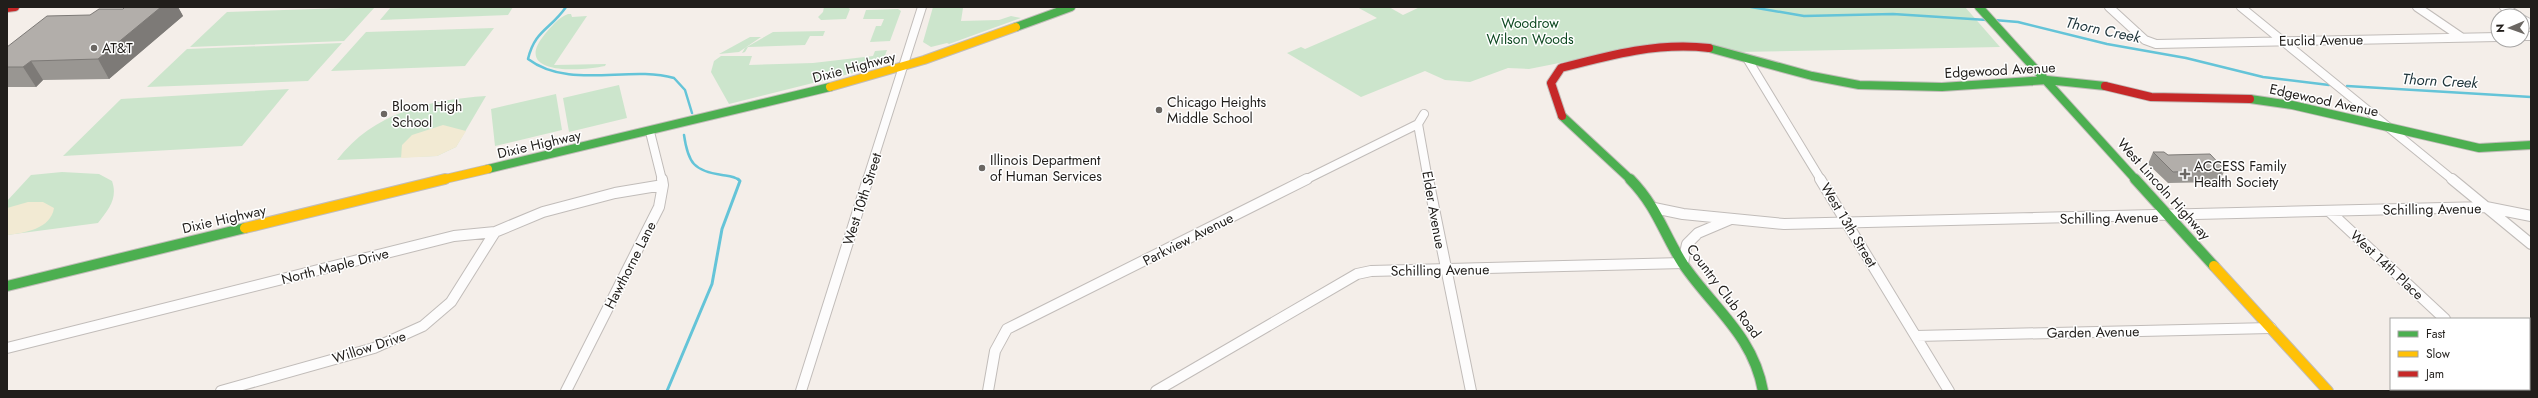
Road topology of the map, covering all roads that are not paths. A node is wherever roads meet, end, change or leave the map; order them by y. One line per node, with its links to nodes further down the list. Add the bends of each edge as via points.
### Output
1 (15, 7): 8 (main road)
2 (922, 7): 13 (street, West 10th Street)
3 (1071, 7): 13 (main road, Dixie Highway)
4 (1978, 7): 14 (main road, West Lincoln Highway)
5 (2109, 7): 11 (street, Euclid Avenue, via 2144,40 2156,44)
6 (2241, 7): 11 (street)
7 (2417, 7): 9 (street)
8 (7, 8)
9 (2461, 37): 10 (street, Euclid Avenue); 11 (street, Euclid Avenue)
10 (2490, 37)
11 (2283, 41): 18 (street)
12 (1748, 60): 14 (main road, Edgewood Avenue, via 1838,81 1874,86 1950,87); 15 (main road, Edgewood Avenue, via 1737,54 1698,47 1648,48 1561,68); 28 (street, West 13th Street)
13 (903, 68): 19 (main road, Dixie Highway); 41 (street, West 10th Street)
14 (2045, 79): 18 (main road, Edgewood Avenue, via 2086,82 2151,96 2180,99 2249,99 2292,105); 25 (main road, West Lincoln Highway)
15 (1550, 83): 23 (main road, Country Club Road, via 1559,112 1580,136 1613,163)
16 (1424, 114): 17 (street)
17 (1418, 124): 32 (street, Elder Avenue); 42 (street, Parkview Avenue, via 1007,329 998,340 994,352)
18 (2389, 128): 20 (main road, Edgewood Avenue, via 2479,148); 22 (street)
19 (650, 132): 21 (street, Hawthorne Lane); 33 (main road, Dixie Highway)
20 (2531, 145)
21 (663, 185): 29 (street, North Maple Drive, via 543,212); 40 (street, Hawthorne Lane, via 660,207)
22 (2486, 207): 24 (street, Schilling Avenue); 26 (street, Schilling Avenue); 30 (street)
23 (1654, 208): 27 (street, Schilling Avenue, via 1683,214); 31 (main road, Country Club Road)
24 (2329, 211): 25 (street, Schilling Avenue); 34 (street, West 14th Place)
25 (2170, 216): 28 (street, Schilling Avenue); 35 (main road, West Lincoln Highway)
26 (2531, 216)
27 (1734, 218): 28 (street, Schilling Avenue, via 1784,224); 31 (street, Schilling Avenue, via 1698,233 1687,244)
28 (1847, 223): 36 (street, West 13th Street)
29 (495, 232): 37 (street, North Maple Drive, via 454,236); 38 (street, Willow Drive, via 451,302 438,316 410,334 370,350)
30 (2531, 244)
31 (1683, 263): 32 (street, Schilling Avenue); 45 (main road, Country Club Road, via 1747,341 1762,377)
32 (1445, 270): 43 (street, Schilling Avenue, via 1371,271 1357,274); 44 (street, Elder Avenue)
33 (7, 286)
34 (2444, 318)
35 (2271, 328): 36 (street, Garden Avenue); 47 (main road, West Lincoln Highway)
36 (1916, 336): 46 (street, West 13th Street)
37 (7, 348)
38 (239, 388): 39 (street, Willow Drive)
39 (221, 391)
40 (566, 391)
41 (801, 391)
42 (988, 391)
43 (1156, 391)
44 (1471, 391)
45 (1763, 391)
46 (1949, 391)
47 (2328, 391)

